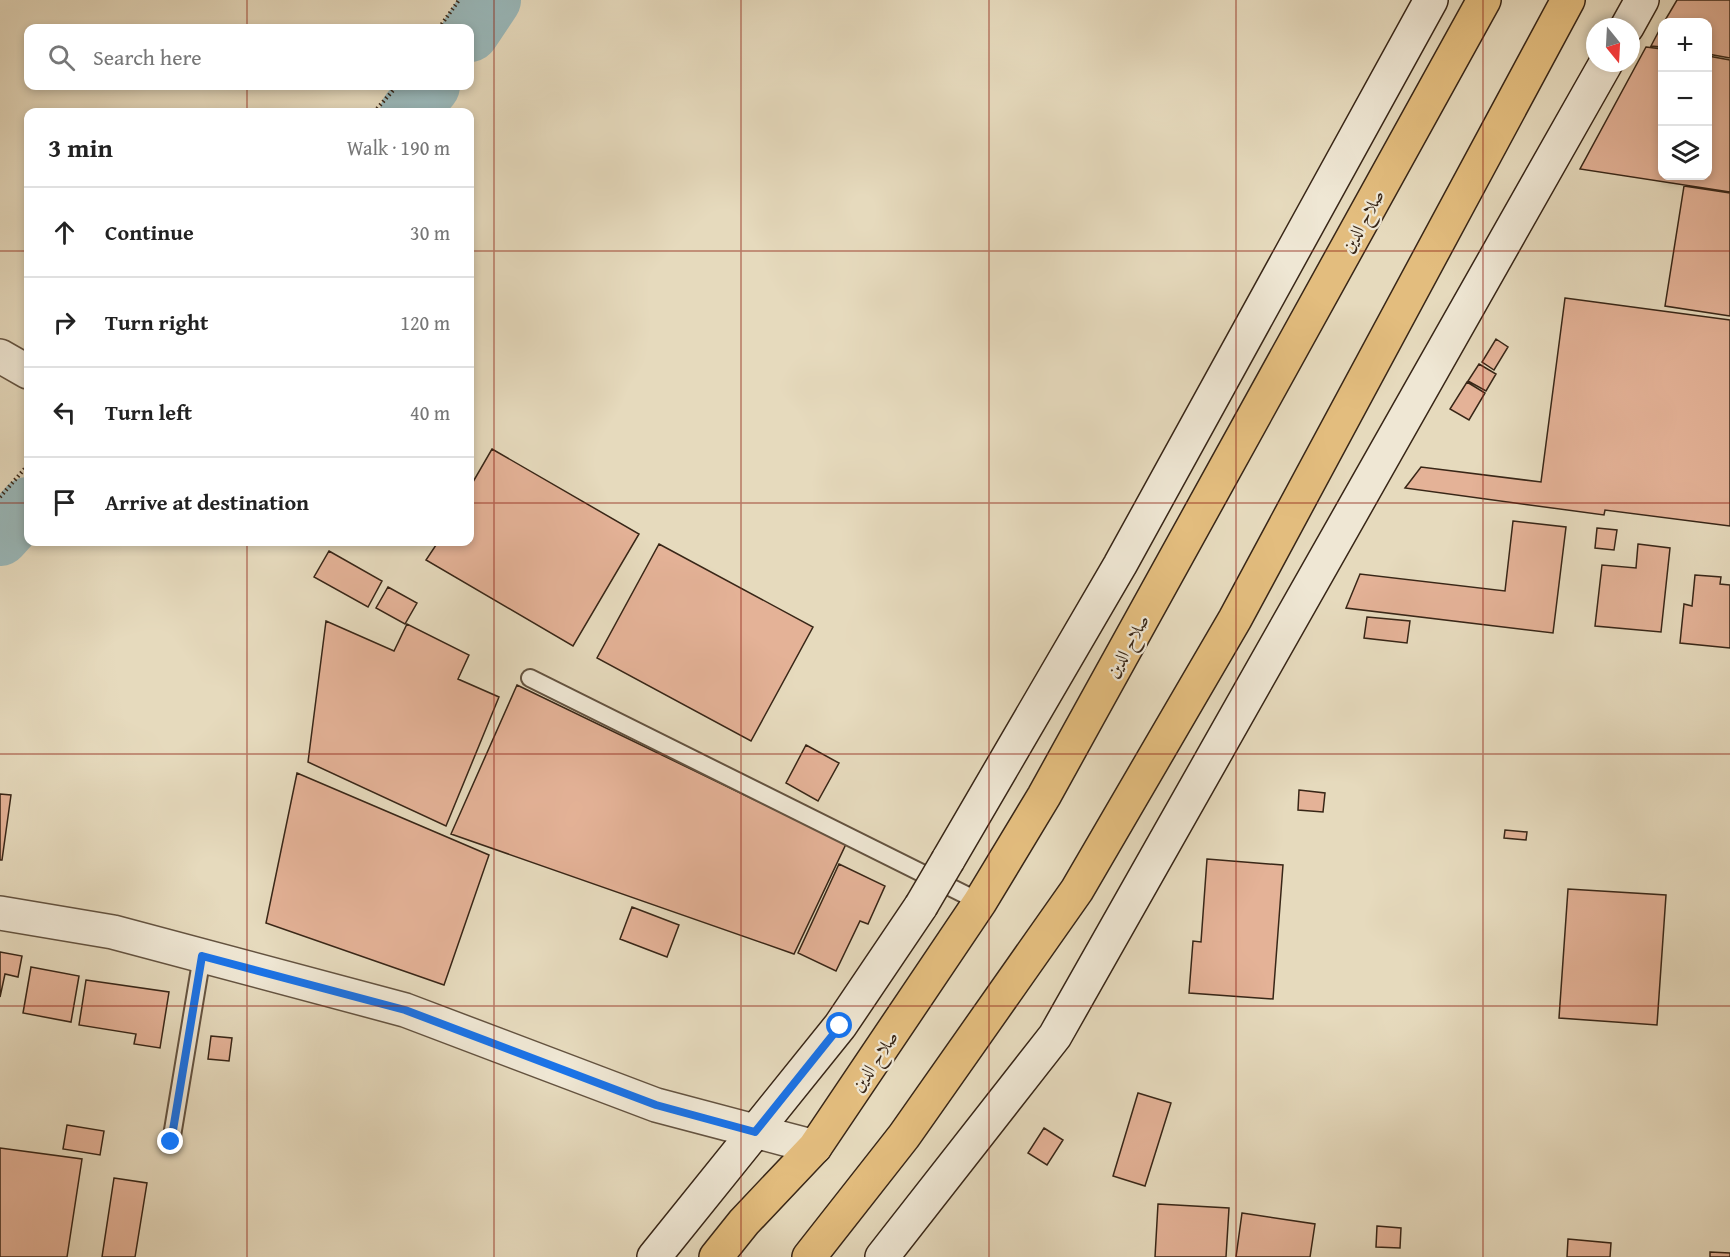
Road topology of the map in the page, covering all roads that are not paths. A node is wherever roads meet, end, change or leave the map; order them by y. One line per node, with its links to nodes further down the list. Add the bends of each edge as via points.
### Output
1 (1431, 0): 13 (main road, bridge, via 1120,565 921,906 840,1026)
2 (1484, 0): 10 (highway, صلاح الدين, via 1044,796)
3 (1568, 0): 19 (highway, via 1235,619 1077,890 904,1136)
4 (1642, 0): 5 (main road)
5 (1632, 18)
6 (1601, 72): 16 (main road, via 1055,1036)
7 (0, 356): 8 (main road)
8 (24, 370)
9 (530, 678): 10 (lane)
10 (980, 902): 15 (highway, صلاح الدين)
11 (0, 914): 12 (main road, via 113,932)
12 (202, 956): 13 (main road, via 405,1010 656,1105); 14 (lane)
13 (755, 1132): 15 (main road); 17 (main road)
14 (171, 1142)
15 (814, 1147): 18 (highway, صلاح الدين)
16 (890, 1256)
17 (654, 1257)
18 (716, 1257)
19 (809, 1257)

